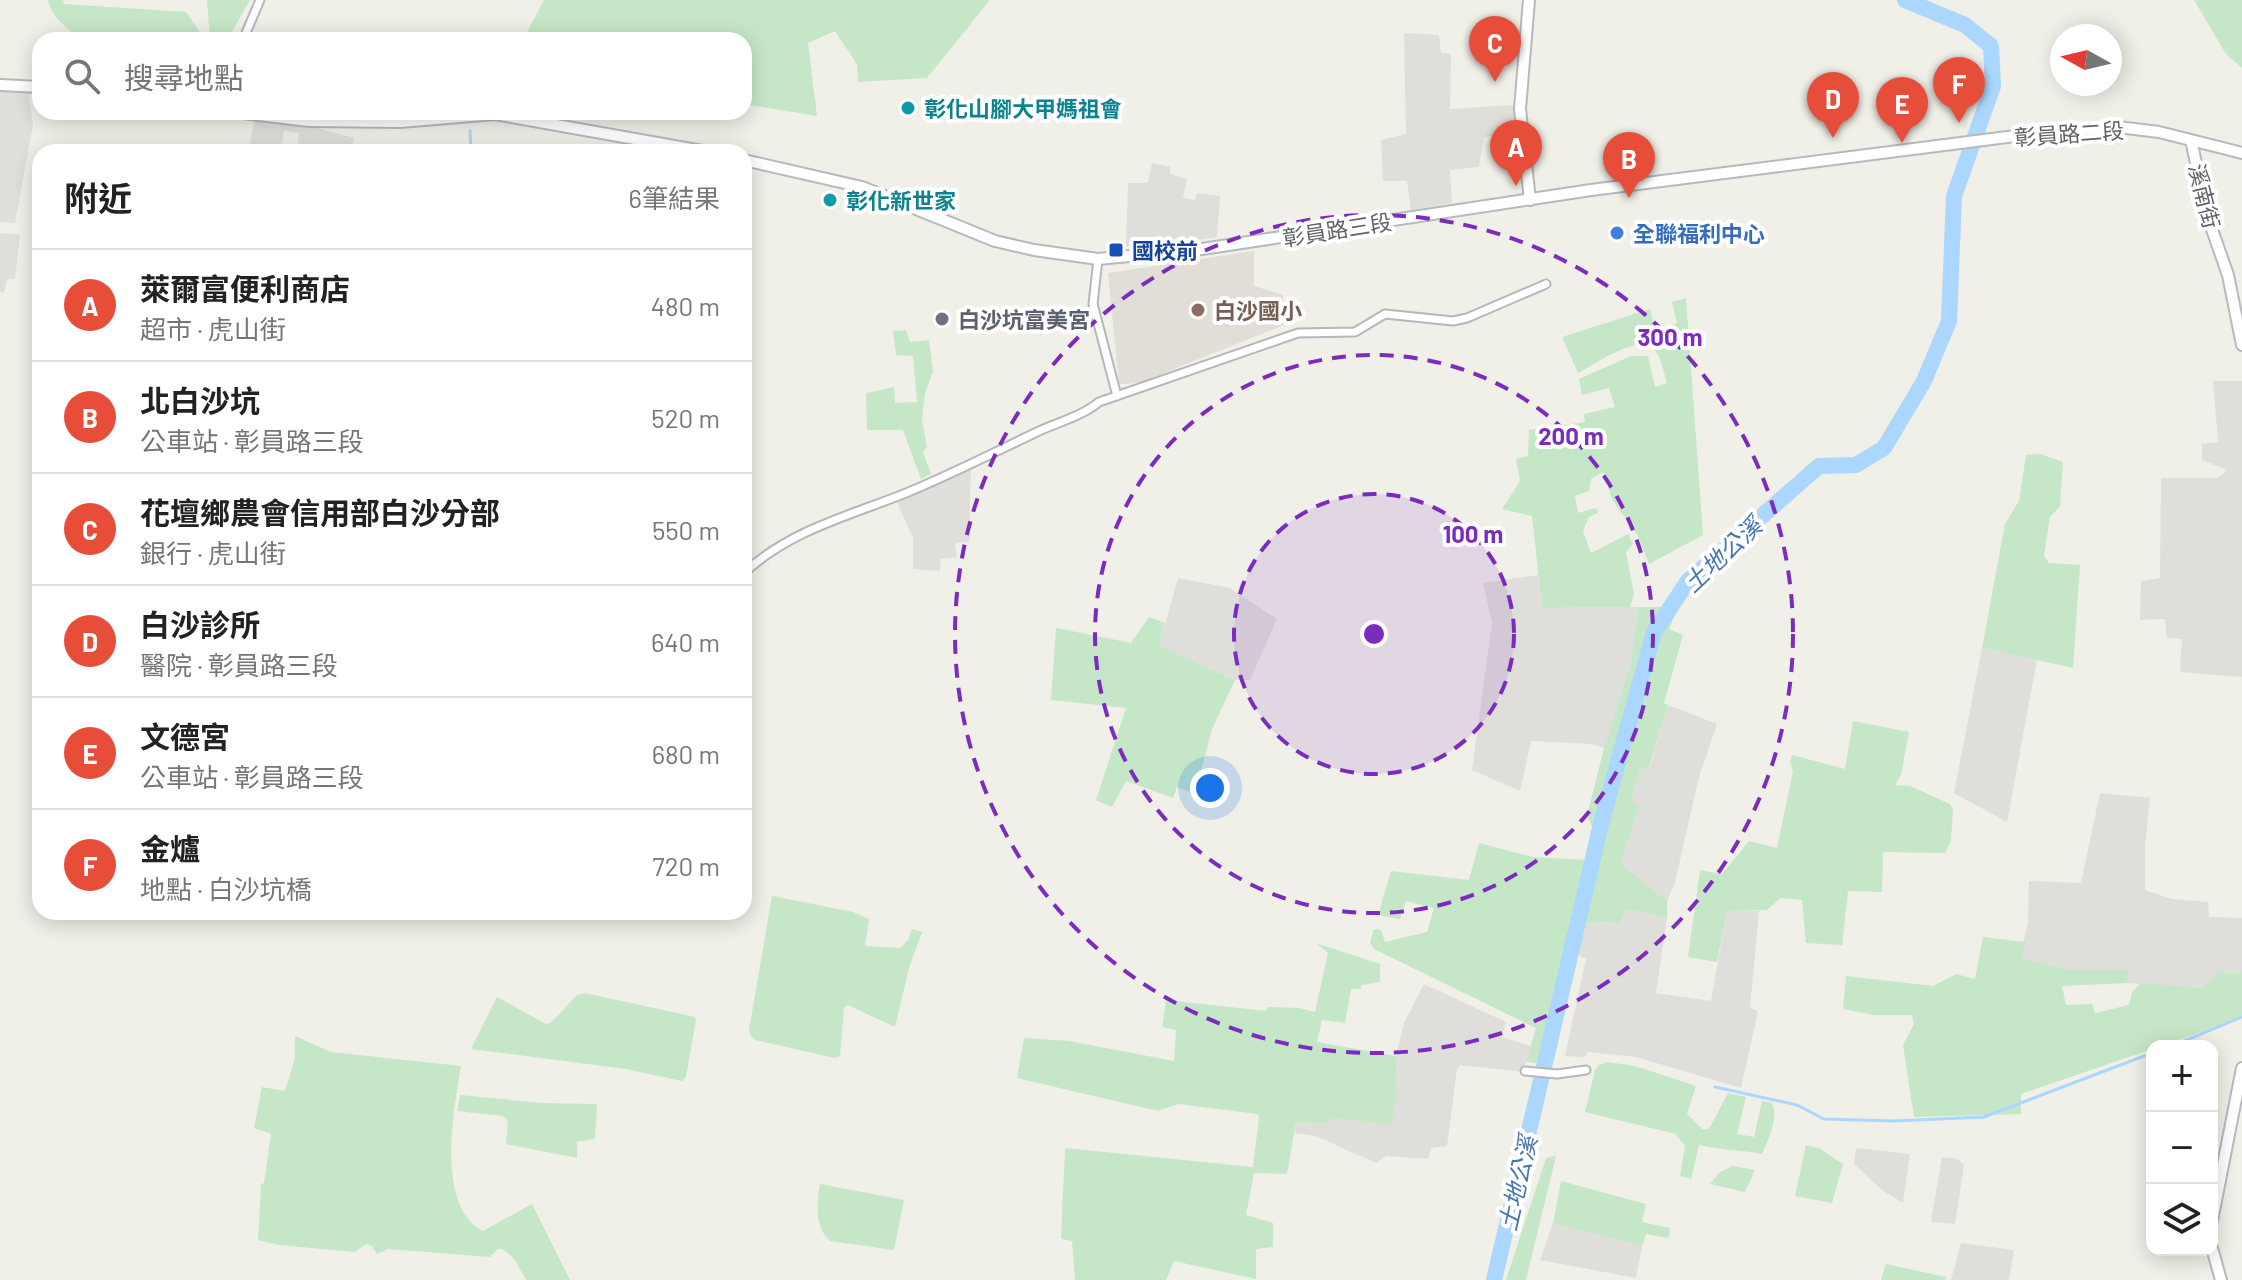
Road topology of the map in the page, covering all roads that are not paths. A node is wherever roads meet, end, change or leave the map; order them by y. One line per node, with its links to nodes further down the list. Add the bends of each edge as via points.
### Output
1 (260, 0): 3 (street)
2 (1529, 0): 14 (main road, via 1520,109)
3 (246, 32)
4 (0, 85): 5 (main road)
5 (32, 87)
6 (315, 120): 7 (main road)
7 (424, 120)
8 (529, 120): 10 (main road)
9 (2191, 140): 11 (main road, 彰員路二段, via 2118,127); 12 (main road, 彰員路二段); 17 (main road, 溪南街)
10 (663, 144)
11 (1941, 146): 14 (main road, 彰員路三段)
12 (2242, 153)
13 (752, 162): 15 (main road, 彰員路三段, via 862,187 995,241)
14 (1530, 200): 15 (main road, 彰員路三段, via 1202,249)
15 (1098, 259): 18 (street, via 1093,304)
16 (1546, 284): 18 (street, via 1453,321 1385,314 1355,332 1298,333)
17 (2242, 345)
18 (1117, 396): 19 (street, via 918,488 813,527)
19 (752, 566)
20 (2242, 1068): 23 (main road)
21 (1586, 1070): 22 (street)
22 (1525, 1071)
23 (2218, 1190)
24 (2214, 1256): 25 (main road)
25 (2221, 1280)

